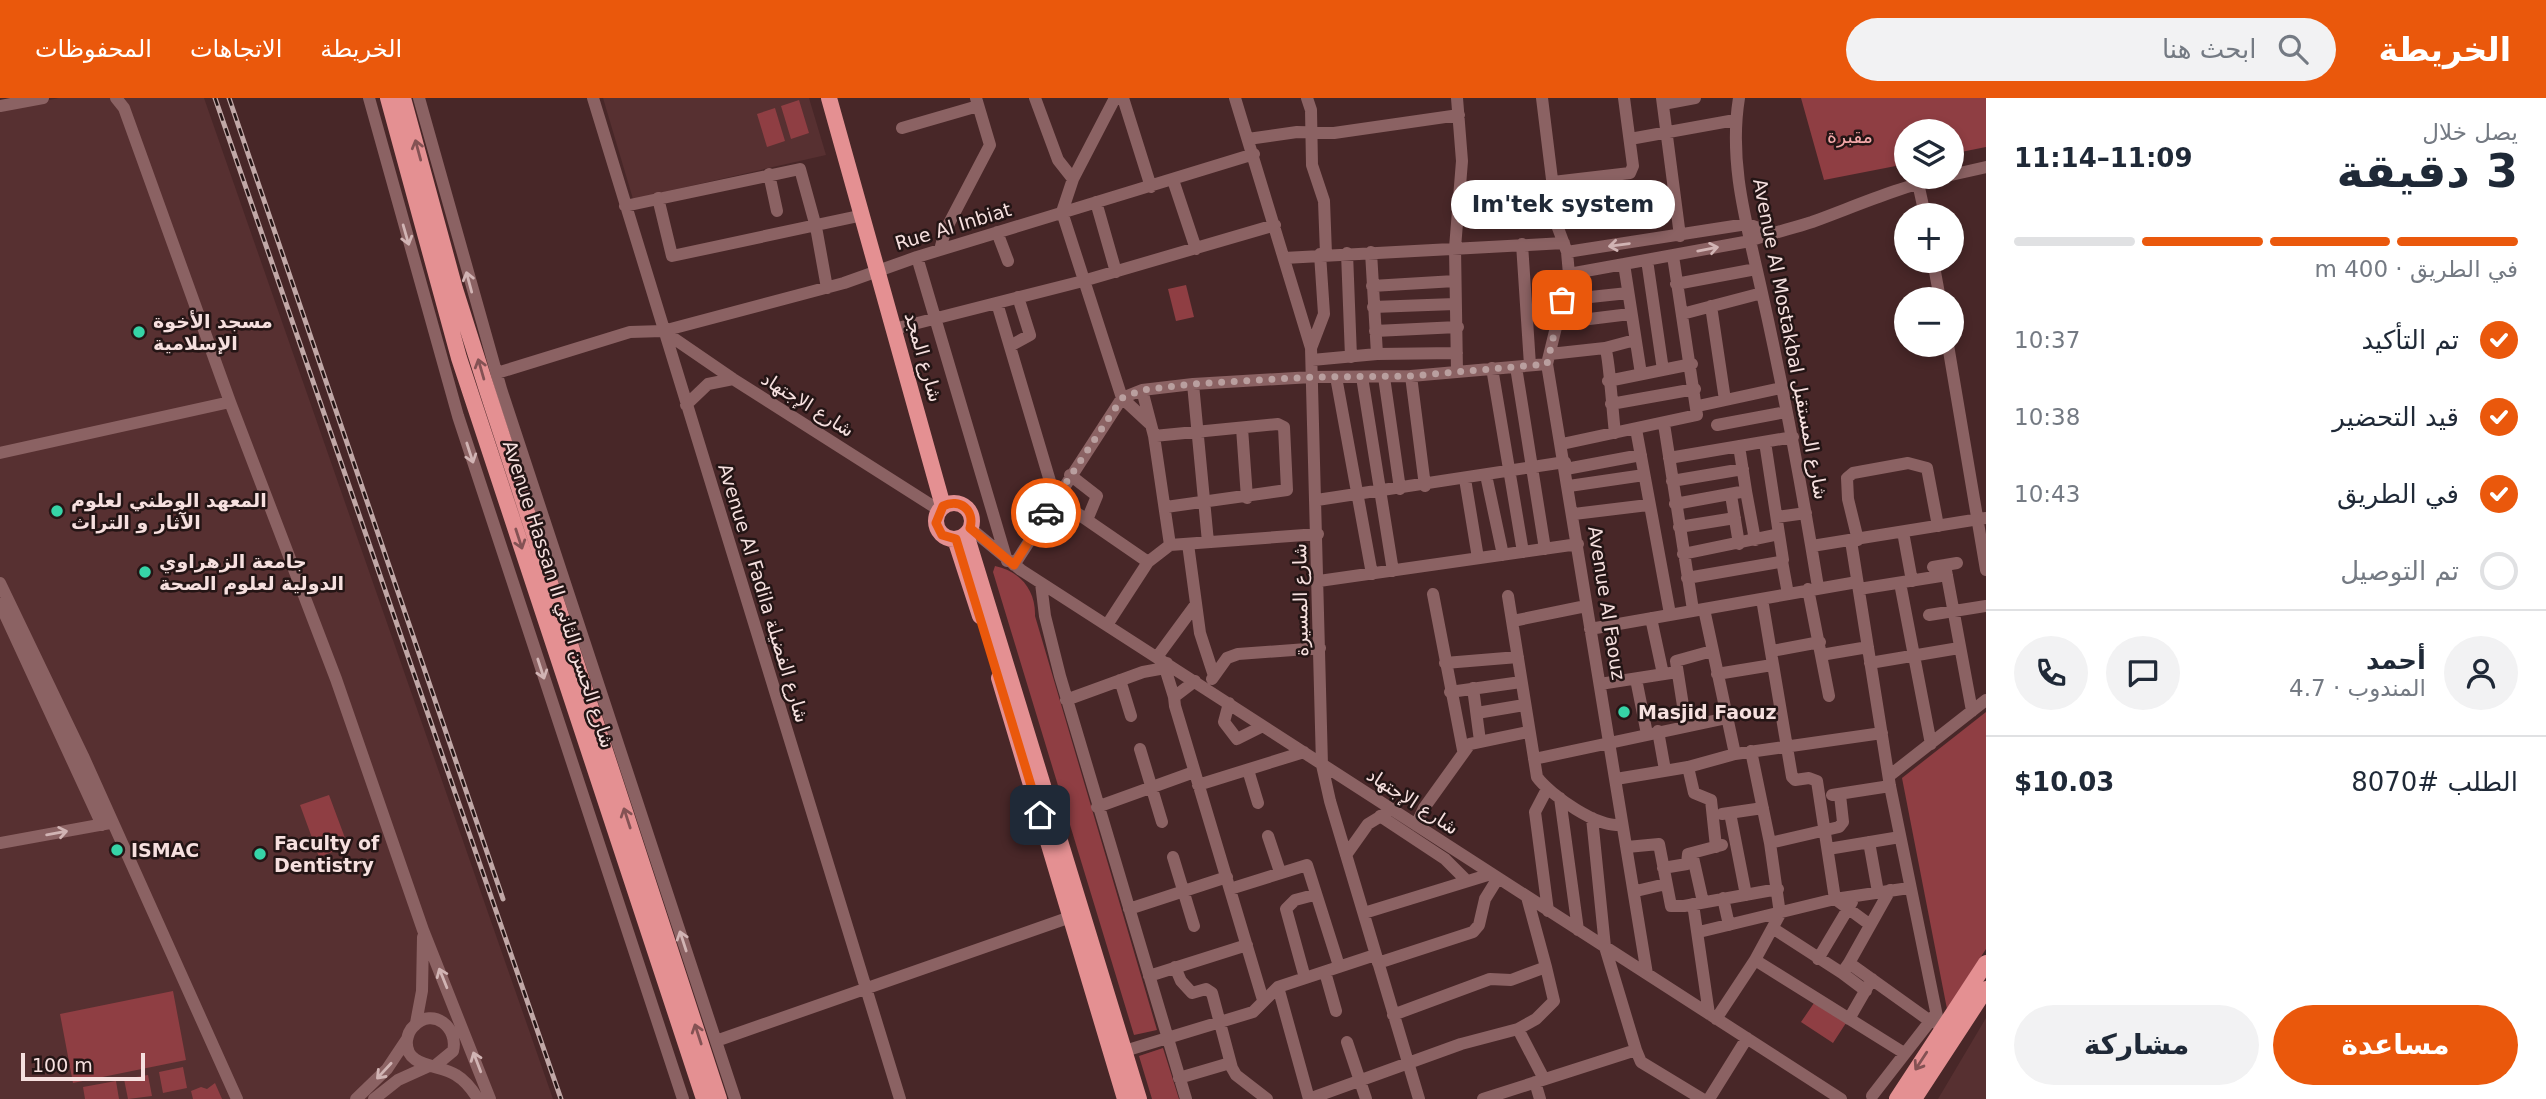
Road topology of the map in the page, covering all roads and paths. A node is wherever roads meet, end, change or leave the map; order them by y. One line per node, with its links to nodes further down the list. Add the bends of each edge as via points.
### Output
1 (43, 98): 23 (street)
2 (116, 98): 127 (street, via 124,108)
3 (369, 98): 391 (street, one-way to 391, via 458,416)
4 (387, 98): 392 (main road, Avenue Hassan II شارع الحسن الثاني, one-way to 392, via 459,358)
5 (404, 98): 86 (main road, Avenue Hassan II شارع الحسن الثاني, one-way to 5)
6 (419, 98): 86 (street, one-way to 6)
7 (593, 98): 43 (street, Avenue Al Fadila شارع الفضيلة)
8 (818, 98): 47 (main road, شارع المجد)
9 (829, 98): 70 (main road, شارع المجد)
10 (1035, 98): 35 (street, via 1058,160)
11 (1115, 98): 35 (street)
12 (1123, 98): 38 (street)
13 (1235, 98): 29 (street, شارع المسيرة)
14 (1307, 98): 27 (street)
15 (1458, 98): 24 (street)
16 (1542, 98): 37 (street, Avenue Al Faouz)
17 (1548, 98): 37 (street, Avenue Al Faouz)
18 (1624, 98): 30 (street)
19 (1695, 98): 21 (street)
20 (1739, 98): 25 (street, Avenue Al Mostakbal شارع المستقبل)
21 (1662, 101): 28 (street)
22 (977, 102): 26 (street); 59 (street, via 990,145 945,231)
23 (0, 106)
24 (1459, 115): 27 (street); 58 (street, via 1462,161)
25 (1735, 120): 28 (street); 48 (street, Avenue Al Mostakbal شارع المستقبل, via 1736,163)
26 (902, 128)
27 (1310, 133): 29 (street); 62 (street, via 1312,165 1324,201)
28 (1665, 134): 30 (street); 41 (street)
29 (1248, 139): 31 (street, شارع المسيرة)
30 (1630, 139): 37 (street, via 1630,173)
31 (1254, 154): 36 (street, Rue Al Inbiat); 49 (street, شارع المسيرة)
32 (1986, 167): 33 (street)
33 (1964, 172)
34 (769, 174): 40 (street); 44 (street); 50 (street, via 796,168 802,171)
35 (1073, 179): 45 (street)
36 (1173, 180): 38 (street, Rue Al Inbiat); 57 (street)
37 (1556, 182): 46 (street, Avenue Al Faouz); 56 (street, Avenue Al Faouz, via 1559,233)
38 (1151, 187): 42 (street, Rue Al Inbiat)
39 (1899, 189): 52 (street, via 1810,223)
40 (658, 198): 43 (street); 50 (street, via 672,256)
41 (1675, 198): 46 (street); 53 (street)
42 (1096, 202): 45 (street, Rue Al Inbiat); 71 (street)
43 (625, 206): 94 (street, Avenue Al Fadila شارع الفضيلة)
44 (777, 211)
45 (1062, 212): 51 (street, Rue Al Inbiat); 73 (street)
46 (1563, 216): 56 (street, Avenue Al Faouz)
47 (854, 217): 50 (street); 70 (main road, شارع المجد, via 864,252)
48 (1747, 224): 52 (street); 53 (street); 54 (street, Avenue Al Mostakbal شارع المستقبل)
49 (1275, 225): 57 (street); 65 (street, شارع المسيرة)
50 (816, 227): 77 (street)
51 (997, 232): 59 (street, Rue Al Inbiat); 67 (street)
52 (1770, 232): 54 (street)
53 (1680, 236): 56 (street, one-way to 56)
54 (1750, 241): 63 (street, one-way to 54); 69 (street, Avenue Al Mostakbal شارع المستقبل)
55 (1522, 244): 56 (street); 58 (street); 108 (street)
56 (1565, 245): 72 (street, Avenue Al Faouz)
57 (1196, 248): 71 (street)
58 (1455, 248): 60 (street); 74 (street)
59 (940, 250): 64 (street, Rue Al Inbiat)
60 (1371, 252): 61 (street); 76 (street)
61 (1348, 253): 62 (street); 103 (street)
62 (1323, 254): 65 (street); 101 (street, via 1324,314)
63 (1673, 256): 66 (street); 75 (street)
64 (917, 257): 70 (street, Rue Al Inbiat); 90 (street)
65 (1284, 258): 101 (street, شارع المسيرة)
66 (1647, 260): 68 (street); 88 (street)
67 (1008, 261)
68 (1624, 264): 72 (street); 78 (street)
69 (1756, 269): 75 (street); 79 (street, Avenue Al Mostakbal شارع المستقبل)
70 (876, 270): 77 (street, Rue Al Inbiat); 93 (main road, شارع المجد)
71 (1116, 272): 73 (street)
72 (1569, 274): 81 (street, Avenue Al Faouz)
73 (1083, 281): 80 (street); 125 (street)
74 (1455, 281): 76 (street); 83 (street)
75 (1676, 284): 87 (street)
76 (1372, 286): 85 (street)
77 (827, 288): 94 (street, Rue Al Inbiat)
78 (1628, 293): 81 (street); 89 (street)
79 (1762, 293): 84 (street); 122 (street, Avenue Al Mostakbal شارع المستقبل)
80 (1018, 298): 82 (street); 98 (street, via 1030,335)
81 (1562, 300): 91 (street, Avenue Al Faouz)
82 (997, 303): 90 (street); 98 (street)
83 (1455, 304): 85 (street); 92 (street)
84 (1712, 306): 87 (street); 126 (street)
85 (1373, 307): 95 (street)
86 (470, 309): 96 (main road, Avenue Hassan II شارع الحسن الثاني)
87 (1682, 314): 106 (street)
88 (1655, 316): 89 (street); 110 (street)
89 (1631, 318): 91 (street); 97 (street)
90 (936, 319): 93 (street); 200 (street)
91 (1557, 323): 105 (street, Avenue Al Faouz)
92 (1458, 327): 95 (street); 100 (street)
93 (894, 329): 169 (main road, شارع المجد, via 932,474)
94 (660, 330): 118 (street, شارع الإجتهاد); 121 (street, Rue Al Inbiat, via 630,332); 129 (street, Avenue Al Fadila شارع الفضيلة)
95 (1375, 331): 102 (street)
96 (478, 336): 121 (main road, Avenue Hassan II شارع الحسن الثاني, one-way to 96); 121 (street)
97 (1635, 340): 99 (street); 112 (street)
98 (1010, 346): 163 (street)
99 (1605, 348): 105 (street); 119 (street, via 1610,359)
100 (1457, 353): 102 (street); 111 (street)
101 (1311, 354): 103 (street); 114 (street, شارع المسيرة)
102 (1377, 354): 103 (street)
103 (1351, 357)
104 (1950, 357): 175 (street)
105 (1548, 359): 108 (street); 142 (street, Avenue Al Faouz)
106 (1692, 364): 110 (street); 123 (street)
107 (1516, 366): 108 (street); 109 (street); 148 (street)
108 (1530, 366)
109 (1492, 368): 111 (street); 150 (street)
110 (1663, 370): 112 (street)
111 (1457, 371): 113 (street)
112 (1641, 374): 119 (street)
113 (1411, 376): 117 (street); 156 (street)
114 (1312, 377): 115 (street); 120 (street); 165 (street, شارع المسيرة)
115 (1336, 377): 116 (street); 161 (street)
116 (1362, 377): 117 (street); 159 (street)
117 (1384, 377): 158 (street)
118 (733, 379): 129 (street, via 708,384); 169 (street, شارع الإجتهاد)
119 (1608, 381): 128 (street)
120 (1193, 384): 124 (street); 137 (street)
121 (495, 385): 348 (main road, Avenue Hassan II شارع الحسن الثاني, one-way to 121)
122 (1780, 388): 126 (street); 131 (street, Avenue Al Mostakbal شارع المستقبل)
123 (1695, 389): 128 (street); 130 (street)
124 (1142, 390): 125 (street); 132 (street)
125 (1122, 398): 132 (street); 151 (street)
126 (1725, 400): 130 (street)
127 (230, 402): 144 (street); 338 (street, via 336,678)
128 (1611, 404): 138 (street)
129 (686, 405): 359 (street, Avenue Al Fadila شارع الفضيلة)
130 (1698, 406): 133 (street, via 1695,417)
131 (1786, 412): 134 (street); 140 (street, Avenue Al Mostakbal شارع المستقبل)
132 (1149, 423): 139 (street)
133 (1664, 424): 136 (street); 146 (street)
134 (1717, 425)
135 (1242, 428): 137 (street); 164 (street); 164 (street, via 1282,425 1288,486 1283,492)
136 (1636, 429): 138 (street); 145 (street)
137 (1197, 433): 139 (street); 166 (street)
138 (1615, 433): 142 (street)
139 (1154, 436): 170 (street)
140 (1793, 437): 141 (street); 172 (street, Avenue Al Mostakbal شارع المستقبل)
141 (1765, 442): 143 (street); 173 (street)
142 (1562, 444): 147 (street, Avenue Al Faouz)
143 (1739, 446): 146 (street); 149 (street)
144 (0, 453)
145 (1641, 455): 147 (street); 153 (street)
146 (1669, 458): 155 (street)
147 (1565, 465): 148 (street); 157 (street, Avenue Al Faouz)
148 (1532, 468): 150 (street); 192 (street)
149 (1743, 469): 155 (street); 160 (street)
150 (1510, 471): 152 (street); 193 (street)
151 (1070, 475): 163 (street); 176 (street, via 1097,496)
152 (1486, 475): 154 (street); 195 (street)
153 (1643, 475): 157 (street); 168 (street)
154 (1465, 479): 156 (street); 196 (street)
155 (1672, 481): 167 (street)
156 (1424, 485): 158 (street)
157 (1569, 486): 171 (street, Avenue Al Faouz)
158 (1400, 489): 159 (street)
159 (1382, 491): 161 (street); 201 (street)
160 (1746, 491): 162 (street); 184 (street)
161 (1357, 495): 165 (street); 202 (street)
162 (1731, 495): 167 (street); 174 (street)
163 (1055, 498): 176 (street); 200 (street)
164 (1247, 498): 166 (street)
165 (1317, 500): 182 (street, شارع المسيرة)
166 (1205, 501): 170 (street); 186 (street)
167 (1675, 504): 178 (street)
168 (1648, 505): 171 (street); 177 (street)
169 (945, 506): 181 (main road, شارع المجد, via 969,511); 181 (main road, شارع المجد, via 936,516 938,530 948,538)
170 (1166, 507): 190 (street)
171 (1574, 513): 188 (street, Avenue Al Faouz)
172 (1806, 513): 173 (street); 191 (street, Avenue Al Mostakbal شارع المستقبل)
173 (1777, 517): 183 (street)
174 (1735, 518): 178 (street); 189 (street)
175 (1982, 519): 179 (street); 198 (street)
176 (1087, 520): 199 (street)
177 (1653, 523): 178 (street); 220 (street)
178 (1678, 523): 194 (street)
179 (1938, 526): 180 (street); 185 (street, via 1927,468 1908,463 1847,478)
180 (1903, 532): 185 (street); 205 (street)
181 (964, 534): 200 (street, شارع الإجتهاد); 333 (main road)
182 (1318, 534): 186 (street); 204 (street, شارع المسيرة)
183 (1779, 534): 184 (street); 197 (street)
184 (1755, 540): 189 (street)
185 (1854, 541): 191 (street); 208 (street)
186 (1208, 542): 187 (street)
187 (1188, 544): 190 (street); 215 (street)
188 (1578, 544): 192 (street); 216 (street, Avenue Al Faouz)
189 (1739, 544): 194 (street)
190 (1170, 545): 199 (street)
191 (1812, 546): 209 (street, Avenue Al Mostakbal شارع المستقبل)
192 (1545, 549): 193 (street)
193 (1523, 552): 195 (street)
194 (1683, 554): 203 (street)
195 (1503, 555): 196 (street)
196 (1478, 558): 201 (street)
197 (1782, 561): 203 (street); 211 (street)
198 (1985, 561)
199 (1148, 562): 224 (street)
200 (1011, 563): 207 (street, شارع الإجتهاد)
201 (1393, 571): 202 (street)
202 (1371, 574): 204 (street)
203 (1687, 578): 218 (street)
204 (1319, 581): 227 (street, شارع المسيرة)
205 (1906, 582): 208 (street); 219 (street, via 1945,568); 232 (street)
206 (0, 583): 294 (street)
207 (1041, 583): 224 (street, شارع الإجتهاد); 250 (street)
208 (1858, 585): 209 (street); 226 (street)
209 (1813, 588): 211 (street); 229 (street, Avenue Al Mostakbal شارع المستقبل)
210 (1433, 594): 235 (street)
211 (1788, 594): 213 (street)
212 (1508, 596): 223 (street)
213 (1762, 599): 218 (street); 231 (street)
214 (0, 604): 294 (street)
215 (1196, 604): 234 (street); 240 (street, via 1205,657)
216 (1586, 606): 223 (street); 225 (street, Avenue Al Faouz)
217 (1986, 606): 219 (street)
218 (1698, 610): 220 (street); 230 (street)
219 (1953, 612): 221 (street); 228 (street)
220 (1670, 614): 222 (street)
221 (1929, 615)
222 (1651, 618): 225 (street); 238 (street)
223 (1513, 621): 233 (street)
224 (1107, 625): 234 (street, شارع الإجتهاد)
225 (1590, 629): 244 (street, Avenue Al Faouz)
226 (1868, 647): 229 (street); 236 (street)
227 (1320, 648): 240 (street, via 1238,654 1227,658); 273 (street, شارع المسيرة)
228 (1959, 648): 232 (street); 254 (street)
229 (1820, 649): 231 (street); 248 (street, Avenue Al Mostakbal شارع المستقبل)
230 (1712, 651): 238 (street, via 1678,659); 239 (street)
231 (1772, 651): 237 (street)
232 (1914, 656): 236 (street); 265 (street)
233 (1518, 657): 235 (street); 243 (street)
234 (1163, 663): 242 (street); 245 (street, شارع الإجتهاد); 249 (street)
235 (1444, 663): 247 (street)
236 (1870, 663): 262 (street)
237 (1772, 665): 239 (street); 266 (street)
238 (1670, 673): 241 (street); 258 (street)
239 (1717, 674): 257 (street)
240 (1214, 676): 245 (street)
241 (1636, 679): 244 (street); 261 (street)
242 (1120, 680): 250 (street); 256 (street)
243 (1521, 682): 246 (street); 253 (street)
244 (1600, 684): 264 (street, Avenue Al Faouz)
245 (1201, 685): 249 (street); 252 (street, شارع الإجتهاد)
246 (1473, 688): 247 (street); 255 (street)
247 (1450, 692): 268 (street)
248 (1829, 696)
249 (1174, 697): 277 (street)
250 (1066, 700): 286 (street)
251 (1986, 700): 254 (street)
252 (1229, 703): 259 (street, شارع الإجتهاد); 259 (street, via 1224,722 1237,739)
253 (1524, 705): 255 (street); 260 (street)
254 (1972, 711): 265 (street)
255 (1477, 713): 263 (street)
256 (1131, 716)
257 (1727, 718): 258 (street); 271 (street)
258 (1686, 725): 261 (street)
259 (1263, 726): 270 (street, شارع الإجتهاد)
260 (1528, 732): 263 (street); 272 (street)
261 (1652, 733): 264 (street); 275 (street)
262 (1882, 733): 266 (street); 279 (street)
263 (1480, 741): 268 (street)
264 (1610, 743): 272 (street); 278 (street, Avenue Al Faouz)
265 (1931, 744): 279 (street)
266 (1786, 746): 269 (street); 283 (street, via 1793,779 1817,780)
267 (1140, 749): 280 (street)
268 (1463, 750): 296 (street)
269 (1751, 751): 271 (street); 287 (street)
270 (1304, 752): 273 (street, شارع الإجتهاد); 276 (street)
271 (1735, 754): 274 (street)
272 (1534, 759): 281 (street, via 1537,777)
273 (1322, 765): 288 (street, شارع الإجتهاد); 308 (street, شارع المسيرة)
274 (1688, 767): 275 (street); 290 (street, via 1693,791 1711,800)
275 (1665, 770): 278 (street)
276 (1248, 771): 277 (street); 285 (street)
277 (1196, 779): 280 (street); 314 (street)
278 (1616, 779): 295 (street, Avenue Al Faouz)
279 (1890, 781): 282 (street); 299 (street)
280 (1151, 788): 286 (street); 293 (street)
281 (1547, 789): 284 (street); 330 (street, via 1535,812)
282 (1840, 794): 283 (street); 297 (street, via 1842,825)
283 (1822, 797): 297 (street)
284 (1560, 798): 292 (street); 339 (street)
285 (1258, 803)
286 (1097, 807): 328 (street)
287 (1763, 808): 289 (street); 303 (street)
288 (1392, 810): 291 (street); 296 (street, شارع الإجتهاد)
289 (1730, 813): 290 (street); 300 (street)
290 (1714, 815): 305 (street)
291 (1380, 816): 308 (street, via 1357,836); 313 (street, via 1445,859)
292 (1592, 818): 295 (street, via 1607,826); 342 (street)
293 (1162, 822)
294 (108, 824): 302 (street, one-way to 294); 386 (street)
295 (1622, 824): 304 (street, Avenue Al Faouz)
296 (1416, 825): 312 (street, شارع الإجتهاد)
297 (1825, 830): 303 (street); 306 (street)
298 (1268, 836): 311 (street)
299 (1900, 836): 301 (street); 316 (street)
300 (1734, 842): 305 (street); 322 (street)
301 (1869, 842): 306 (street); 320 (street)
302 (0, 843)
303 (1770, 843): 317 (street)
304 (1627, 847): 310 (street, via 1659,844); 319 (street, Avenue Al Faouz)
305 (1716, 847): 307 (street)
306 (1828, 849): 326 (street)
307 (1692, 853): 310 (street, via 1686,864); 327 (street)
308 (1346, 855): 331 (street, شارع المسيرة)
309 (1173, 858): 318 (street)
310 (1663, 867): 315 (street)
311 (1280, 872): 314 (street); 321 (street, via 1307,865)
312 (1494, 876): 313 (street); 323 (street, شارع الإجتهاد); 343 (street, via 1473,932)
313 (1466, 880): 331 (street)
314 (1228, 883): 318 (street); 341 (street)
315 (1666, 884): 319 (street); 327 (street, via 1671,906)
316 (1909, 888): 320 (street); 365 (street)
317 (1778, 889): 322 (street); 332 (street)
318 (1185, 891): 328 (street); 336 (street)
319 (1636, 891): 353 (street, Avenue Al Faouz)
320 (1884, 891): 324 (street); 334 (street)
321 (1314, 895): 347 (street); 355 (street, via 1295,900 1286,909)
322 (1746, 895): 325 (street)
323 (1527, 897): 330 (street, شارع الإجتهاد); 350 (street)
324 (1855, 897): 326 (street); 329 (street)
325 (1723, 898): 327 (street); 335 (street)
326 (1835, 900): 329 (street); 332 (street)
327 (1698, 903): 340 (street)
328 (1129, 909): 354 (street)
329 (1848, 910): 334 (street); 344 (street)
330 (1548, 911): 339 (street, شارع الإجتهاد)
331 (1364, 913): 343 (street, شارع المسيرة)
332 (1780, 914): 335 (street); 337 (street)
333 (1077, 915): 359 (street); 376 (main road)
334 (1869, 924): 351 (street)
335 (1729, 925): 340 (street)
336 (1194, 926)
337 (1774, 929): 344 (street); 345 (street)
338 (423, 930): 367 (street, via 422,990); 368 (street, one-way to 338)
339 (1578, 930): 342 (street, شارع الإجتهاد)
340 (1699, 932): 363 (street)
341 (1247, 945): 349 (street); 360 (street)
342 (1605, 947): 353 (street, شارع الإجتهاد); 375 (street)
343 (1377, 959): 347 (street); 362 (street, شارع المسيرة)
344 (1818, 959): 351 (street)
345 (1755, 960): 363 (street); 364 (street)
346 (1986, 964): 365 (main road)
347 (1339, 966): 352 (street)
348 (684, 967): 373 (street); 393 (main road, Avenue Hassan II شارع الحسن الثاني, one-way to 348)
349 (1175, 967): 354 (street); 366 (street, via 1188,991 1212,993)
350 (1546, 967): 362 (street, via 1511,980 1490,979); 369 (street, via 1553,1002)
351 (1846, 968): 356 (street)
352 (1325, 972): 355 (street); 361 (street)
353 (1647, 974): 363 (street, شارع الإجتهاد)
354 (1149, 975): 370 (street)
355 (1305, 978): 357 (street)
356 (1869, 985): 364 (street); 365 (street)
357 (1278, 987): 360 (street); 400 (street)
358 (1986, 989): 408 (main road)
359 (867, 990): 373 (street); 395 (street, Avenue Al Fadila شارع الفضيلة)
360 (1264, 1000): 366 (street, via 1257,1010)
361 (1336, 1011)
362 (1392, 1015): 379 (street, شارع المسيرة)
363 (1713, 1017): 372 (street, شارع الإجتهاد)
364 (1849, 1019): 377 (street)
365 (1940, 1019): 377 (street); 407 (main road, one-way to 407)
366 (1219, 1022): 370 (street); 378 (street)
367 (416, 1023): 368 (street, via 431,1018); 371 (street)
368 (457, 1028): 380 (street, via 453,1051); 390 (street, one-way to 368)
369 (1518, 1029): 379 (street); 383 (street)
370 (1167, 1036): 376 (street); 381 (street)
371 (407, 1038): 380 (street, via 410,1054); 387 (street, one-way to 387, via 387,1069)
372 (1747, 1038): 405 (street); 406 (street, شارع الإجتهاد)
373 (716, 1041): 394 (street)
374 (1347, 1042): 382 (street)
375 (1636, 1050): 383 (street); 404 (street, via 1641,1062)
376 (1118, 1053): 396 (main road); 397 (main road)
377 (1904, 1053): 384 (street)
378 (1230, 1063): 381 (street); 399 (street, via 1236,1075)
379 (1407, 1063): 382 (street); 402 (street, شارع المسيرة)
380 (432, 1066): 388 (street, via 398,1080); 389 (street, via 466,1082)
381 (1179, 1078): 398 (street)
382 (1361, 1080): 400 (street); 401 (street)
383 (1539, 1081): 385 (street); 403 (street)
384 (1872, 1096)
385 (1490, 1098)
386 (236, 1099)
387 (356, 1099)
388 (374, 1099)
389 (478, 1099)
390 (489, 1099)
391 (683, 1099)
392 (704, 1099)
393 (719, 1099)
394 (735, 1099)
395 (900, 1099)
396 (1125, 1099)
397 (1139, 1099)
398 (1186, 1099)
399 (1267, 1099)
400 (1309, 1099)
401 (1366, 1099)
402 (1419, 1099)
403 (1540, 1099)
404 (1702, 1099)
405 (1709, 1099)
406 (1841, 1099)
407 (1897, 1099)
408 (1914, 1099)

